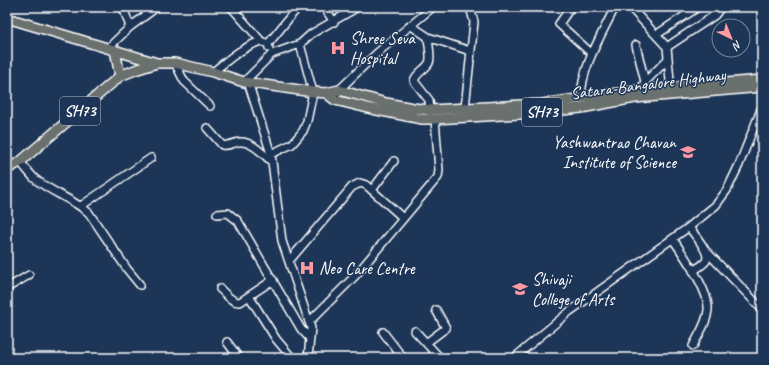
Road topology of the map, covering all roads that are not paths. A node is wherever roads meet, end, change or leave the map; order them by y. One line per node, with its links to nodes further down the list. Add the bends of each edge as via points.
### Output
1 (123, 7): 17 (street)
2 (158, 7): 17 (street)
3 (231, 7): 20 (street)
4 (324, 7): 15 (street)
5 (358, 7): 15 (street)
6 (433, 7): 16 (street)
7 (470, 7): 25 (street, via 474,22)
8 (571, 7): 26 (street, via 559,24)
9 (630, 7): 18 (street)
10 (698, 7): 18 (street)
11 (721, 7): 23 (street, via 715,15)
12 (296, 8): 20 (street)
13 (615, 8): 26 (street)
14 (7, 18): 24 (main road)
15 (334, 22): 21 (street, via 311,34)
16 (410, 25): 19 (street); 37 (street)
17 (130, 27): 24 (street)
18 (656, 35): 23 (street)
19 (428, 37): 25 (street); 46 (street, via 429,64 414,81 429,100)
20 (264, 42): 27 (street); 31 (street, via 242,49)
21 (300, 44): 27 (street); 39 (street)
22 (636, 45): 35 (street)
23 (668, 48): 28 (street)
24 (112, 49): 29 (main road); 32 (main road)
25 (470, 51): 45 (street)
26 (591, 53): 41 (street)
27 (272, 54): 34 (street)
28 (668, 59): 35 (street); 38 (street)
29 (157, 63): 30 (main road, Satara-Bangalore Highway / SH73); 32 (main road, Satara-Bangalore Highway / SH73)
30 (175, 64): 31 (main road, Satara-Bangalore Highway / SH73); 43 (street, via 184,81)
31 (213, 72): 34 (main road, Satara-Bangalore Highway / SH73)
32 (120, 76): 52 (main road, Satara-Bangalore Highway / SH73)
33 (762, 80): 38 (main road, Satara-Bangalore Highway / SH73)
34 (246, 82): 39 (main road, Satara-Bangalore Highway / SH73); 50 (street)
35 (642, 86): 38 (main road, Satara-Bangalore Highway / SH73); 41 (main road, Satara-Bangalore Highway / SH73)
36 (762, 87): 38 (main road, Satara-Bangalore Highway / SH73)
37 (339, 90): 40 (main road, Satara-Bangalore Highway / SH73); 42 (street); 46 (main road, Satara-Bangalore Highway / SH73)
38 (670, 91): 47 (main road, Satara-Bangalore Highway / SH73, via 581,108)
39 (313, 92): 40 (main road, Satara-Bangalore Highway / SH73); 50 (street, via 302,131 292,144)
40 (326, 93): 42 (main road, Satara-Bangalore Highway / SH73)
41 (581, 99): 45 (main road, Satara-Bangalore Highway / SH73)
42 (335, 100): 47 (main road, Satara-Bangalore Highway / SH73, via 422,119)
43 (210, 106)
44 (762, 107): 58 (street, via 727,190 716,205)
45 (465, 108): 46 (main road, Satara-Bangalore Highway / SH73)
46 (430, 110)
47 (435, 119): 57 (street, via 438,178)
48 (207, 128): 50 (street, via 222,145 246,142)
49 (151, 158): 55 (street)
50 (271, 158): 61 (street, via 282,241)
51 (394, 161): 54 (street)
52 (20, 162): 53 (main road, Satara-Bangalore Highway / SH73); 55 (street, via 34,178)
53 (7, 168)
54 (372, 190): 57 (street); 61 (street, via 360,182 352,187)
55 (81, 206): 65 (street, via 98,223)
56 (217, 214): 64 (street, via 228,213 238,221)
57 (404, 218): 71 (street, via 355,276)
58 (689, 227): 59 (street); 60 (street)
59 (673, 239): 62 (street); 83 (street, via 569,312)
60 (707, 252): 62 (street, via 707,259); 69 (street)
61 (289, 261): 71 (street)
62 (693, 271): 77 (street, via 708,302 705,323)
63 (29, 275): 66 (street)
64 (273, 280): 68 (street); 74 (street, via 301,329)
65 (140, 285)
66 (7, 288)
67 (220, 289): 68 (street, via 236,302)
68 (249, 296): 79 (street, via 276,339)
69 (762, 309)
70 (436, 310): 76 (street, via 446,328)
71 (309, 322): 74 (street)
72 (416, 331): 76 (street)
73 (383, 332): 81 (street)
74 (310, 339): 80 (street)
75 (227, 342): 78 (street)
76 (426, 344): 82 (street)
77 (693, 346)
78 (239, 358)
79 (292, 358)
80 (308, 358)
81 (403, 358)
82 (440, 358)
83 (514, 358)

